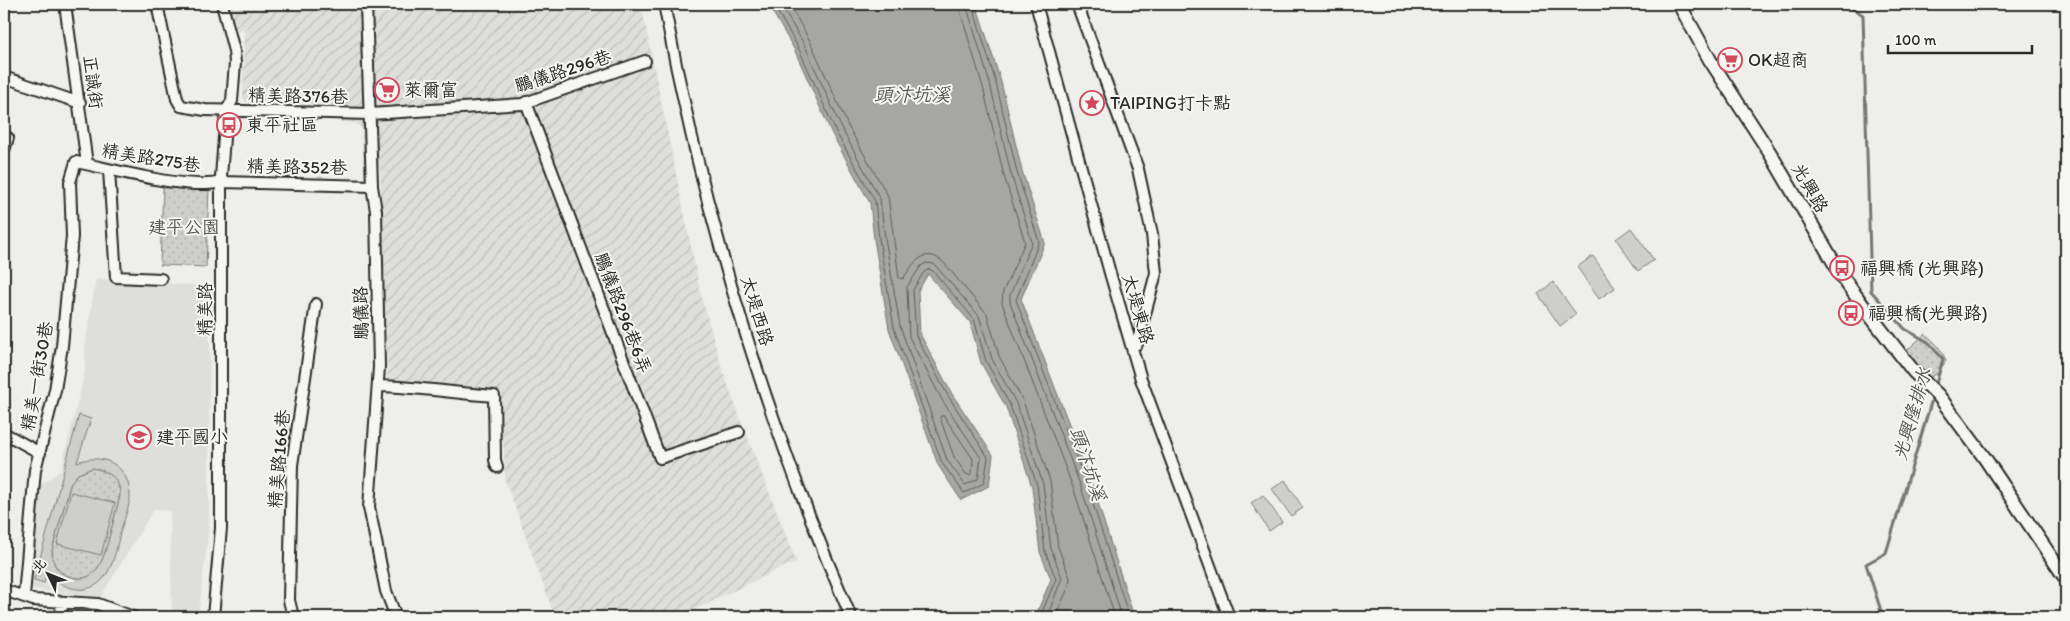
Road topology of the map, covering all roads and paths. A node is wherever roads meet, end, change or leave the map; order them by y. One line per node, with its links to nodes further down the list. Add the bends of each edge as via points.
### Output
1 (66, 4): 12 (street, 正誠街)
2 (157, 4): 13 (street, 精美路376巷, via 181,106)
3 (222, 4): 13 (street, 精美路, via 235,63 232,101)
4 (366, 4): 14 (street, 鵬儀路)
5 (664, 4): 39 (street, 太堤西路, via 699,165 743,324 768,405)
6 (1036, 4): 40 (street, 太堤東路, via 1141,379)
7 (1077, 4): 24 (street, via 1138,168 1152,234 1156,273)
8 (1679, 4): 30 (main road, 光興路, via 1843,278 1984,458)
9 (645, 61): 11 (street, 鵬儀路296巷)
10 (4, 77): 12 (street)
11 (526, 102): 14 (street, 鵬儀路296巷); 26 (street, 鵬儀路296巷6弄, via 660,458)
12 (80, 103): 18 (street, 正誠街)
13 (226, 111): 14 (street, 精美路376巷); 20 (street, 精美路)
14 (370, 114): 21 (street, 鵬儀路)
15 (8, 138): 16 (street)
16 (4, 150)
17 (76, 162): 18 (street, 精美路275巷); 28 (street, 精美一街30巷, via 70,182 72,236 61,351)
18 (87, 164): 19 (street, 精美路275巷)
19 (109, 170): 20 (street, 精美路275巷, via 168,181); 22 (street, via 116,277)
20 (221, 182): 21 (street, 精美路352巷); 36 (street, 精美路, via 221,528)
21 (372, 186): 25 (street, 鵬儀路, via 376,211)
22 (160, 279)
23 (316, 304): 37 (street, 精美路166巷, via 292,465 289,600)
24 (1137, 344)
25 (378, 386): 29 (street, via 494,396); 38 (street, 鵬儀路, via 369,507 386,591)
26 (739, 432)
27 (4, 433): 28 (street)
28 (40, 453): 32 (street, 精美一街30巷, via 35,470)
29 (497, 467)
30 (2066, 579)
31 (4, 590): 32 (street)
32 (24, 596): 33 (street, via 33,600)
33 (62, 602): 34 (street); 35 (street, via 98,604)
34 (61, 617)
35 (132, 617)
36 (213, 617)
37 (293, 617)
38 (396, 617)
39 (852, 617)
40 (1229, 617)

